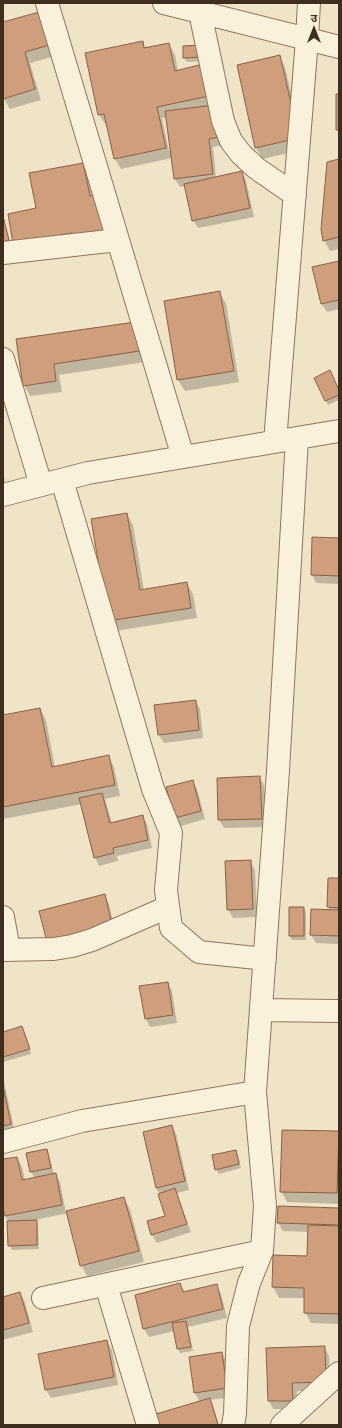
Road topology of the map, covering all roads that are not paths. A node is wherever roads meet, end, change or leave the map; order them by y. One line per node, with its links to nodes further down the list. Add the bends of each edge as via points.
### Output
1 (47, 3): 8 (street)
2 (164, 3): 4 (street)
3 (309, 3): 5 (street)
4 (199, 8): 5 (street); 7 (street, via 223,121 231,141 256,168)
5 (307, 39): 6 (street); 7 (street)
6 (339, 47)
7 (295, 195): 13 (street)
8 (118, 240): 9 (street); 14 (street)
9 (3, 253)
10 (3, 359): 16 (street)
11 (339, 431): 12 (street)
12 (297, 438): 13 (street); 21 (street)
13 (275, 442): 14 (street)
14 (183, 457): 15 (street, via 88,473)
15 (62, 480): 16 (street); 18 (street, via 153,789 171,833 166,890)
16 (41, 485): 17 (street)
17 (3, 495)
18 (168, 907): 20 (street, via 72,946); 21 (street, via 171,928 199,952)
19 (3, 917): 20 (street)
20 (6, 950)
21 (265, 959): 22 (street)
22 (261, 1010): 23 (street); 24 (street)
23 (339, 1011)
24 (256, 1092): 25 (street, via 82,1121); 26 (street, via 265,1206)
25 (3, 1142)
26 (262, 1251): 27 (street); 31 (street, via 249,1283 238,1326)
27 (106, 1285): 28 (street); 30 (street)
28 (43, 1298)
29 (339, 1373): 32 (street)
30 (148, 1425)
31 (233, 1425)
32 (282, 1425)

